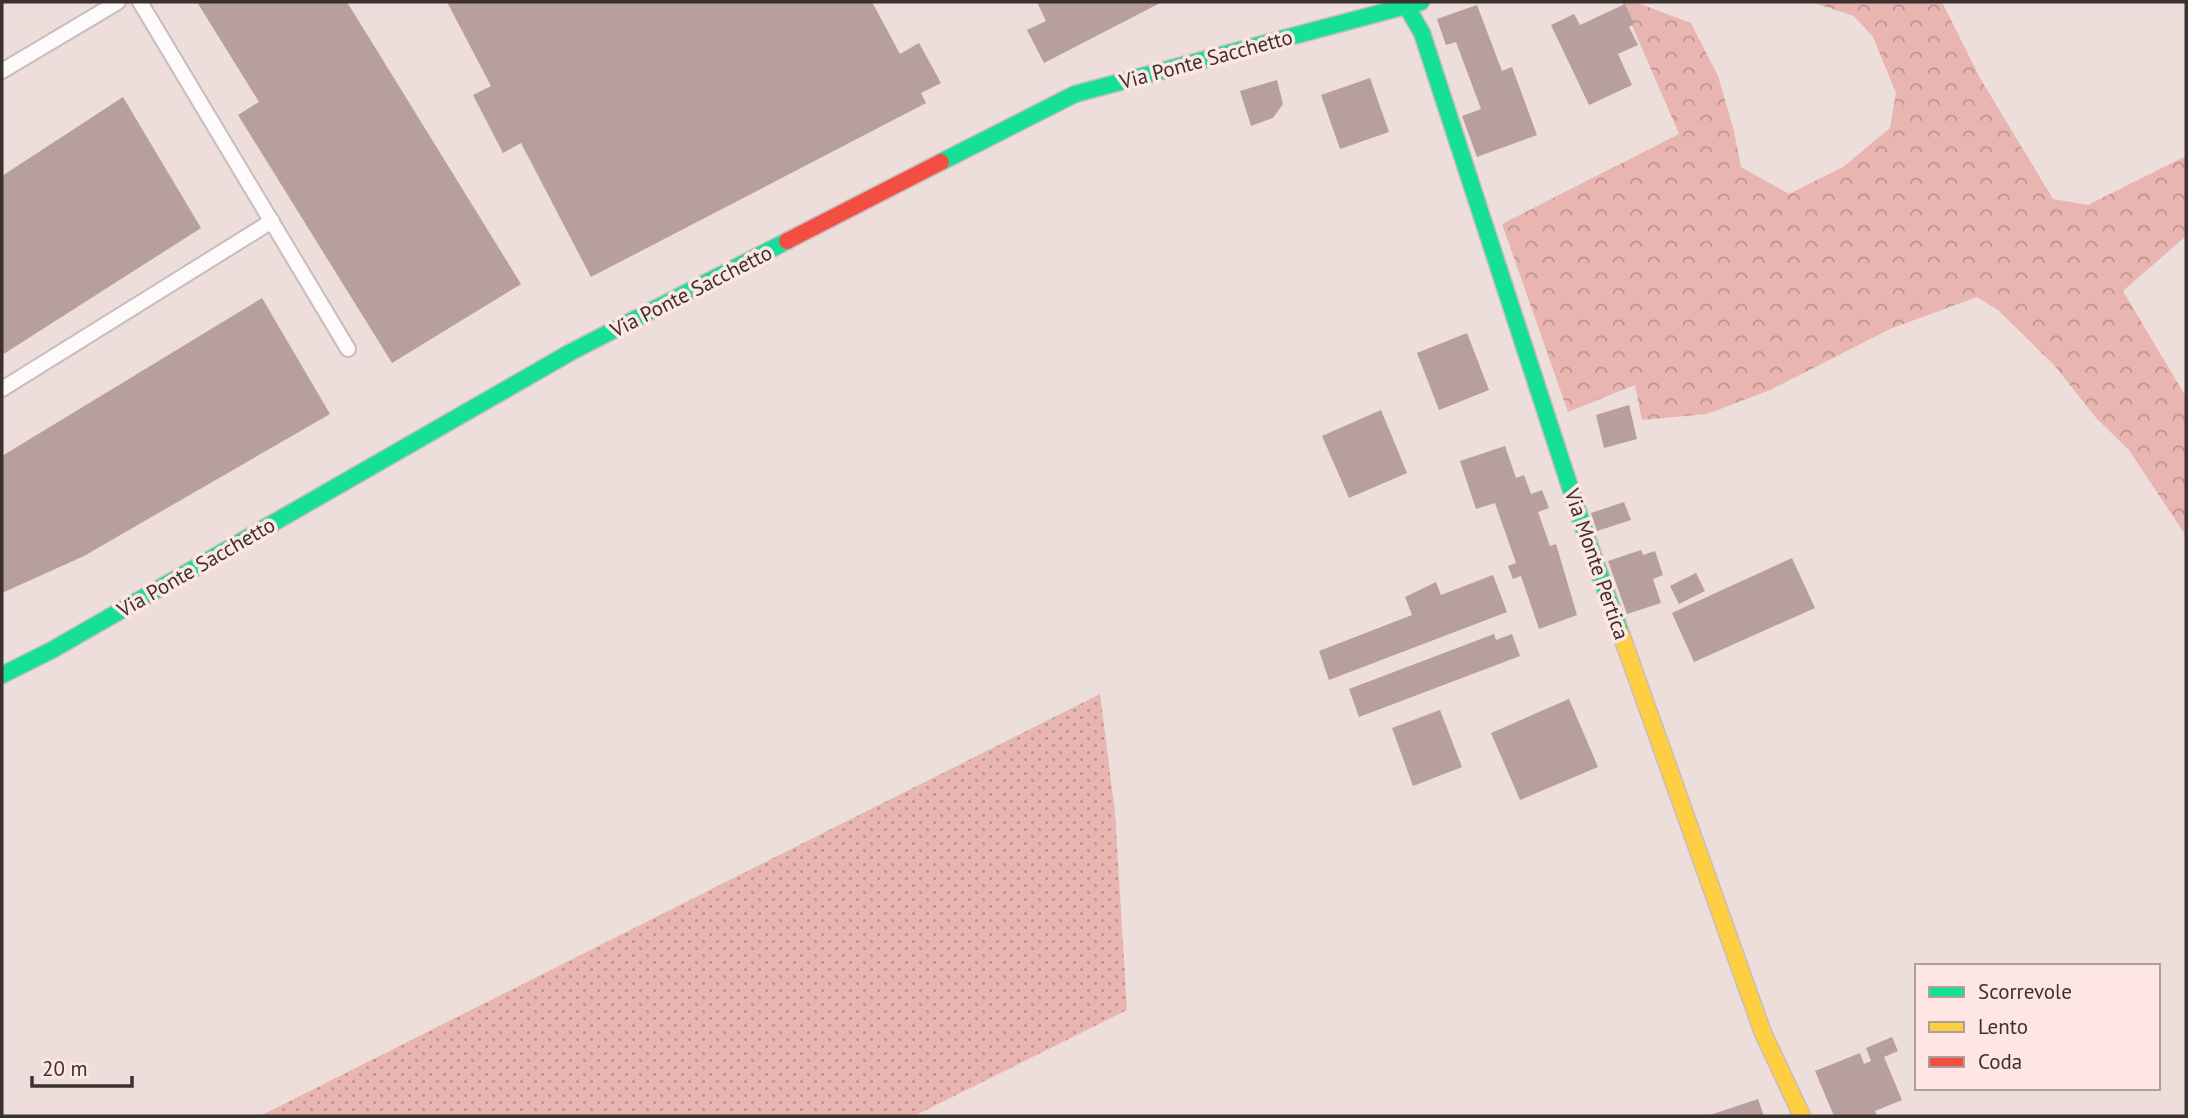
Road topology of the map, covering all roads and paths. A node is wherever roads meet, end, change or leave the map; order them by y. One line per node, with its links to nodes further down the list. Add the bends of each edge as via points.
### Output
1 (118, 2): 4 (lane)
2 (140, 2): 5 (lane)
3 (1414, 4): 8 (street, Via Ponte Sacchetto, via 1075,94 571,352); 9 (street, Via Monte Pertica, via 1583,527 1763,1032)
4 (2, 71)
5 (272, 221): 6 (lane); 7 (lane)
6 (348, 349)
7 (2, 389)
8 (2, 675)
9 (1802, 1116)

